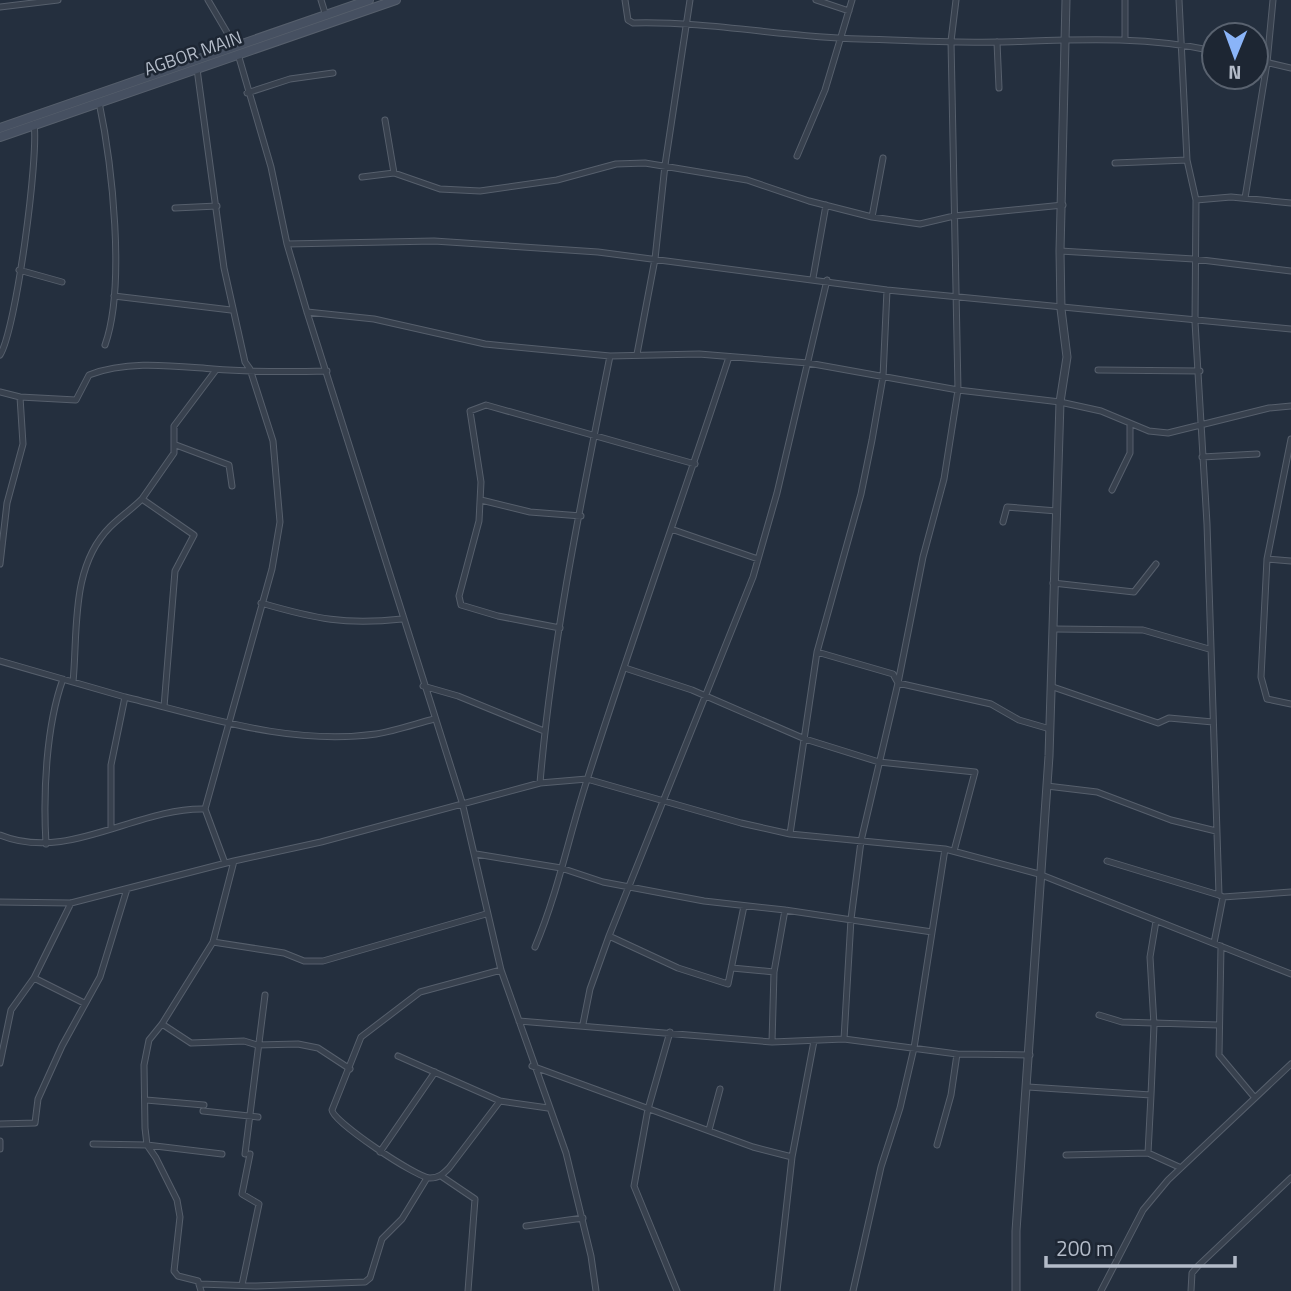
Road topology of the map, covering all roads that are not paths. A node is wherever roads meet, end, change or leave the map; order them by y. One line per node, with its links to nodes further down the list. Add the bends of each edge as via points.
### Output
1 (58, 0): 15 (street)
2 (208, 0): 27 (street)
3 (321, 0): 17 (street)
4 (369, 0): 17 (main road, AGBOR MAIN)
5 (396, 0): 27 (main road, AGBOR MAIN)
6 (625, 0): 18 (street, via 628,20 633,23)
7 (690, 0): 18 (street)
8 (816, 0): 16 (street)
9 (852, 0): 16 (street)
10 (956, 0): 23 (street)
11 (1066, 0): 20 (street)
12 (1125, 0): 22 (street)
13 (1180, 0): 25 (street)
14 (1273, 0): 19 (street)
15 (0, 7)
16 (849, 11): 21 (street)
17 (326, 16): 27 (main road, AGBOR MAIN)
18 (685, 24): 21 (street); 45 (street)
19 (1270, 31)
20 (1063, 37): 22 (street); 24 (street); 52 (street)
21 (838, 38): 23 (street); 41 (street, via 825,90)
22 (1125, 38): 25 (street)
23 (951, 41): 24 (street); 55 (street)
24 (997, 42): 33 (street)
25 (1182, 44): 26 (street); 43 (street)
26 (1200, 48)
27 (237, 50): 29 (main road, AGBOR MAIN); 32 (main road, AGBOR MAIN); 35 (street)
28 (1270, 63): 30 (street)
29 (197, 68): 32 (main road, AGBOR MAIN); 53 (street)
30 (1291, 68)
31 (333, 73): 35 (street, via 290,79)
32 (160, 77): 36 (main road, AGBOR MAIN); 39 (main road, AGBOR MAIN)
33 (999, 88)
34 (1261, 91): 48 (street)
35 (247, 93): 57 (street, via 271,167)
36 (99, 102): 38 (main road, AGBOR MAIN); 68 (street, via 109,159)
37 (385, 120): 46 (street)
38 (34, 124): 40 (main road, AGBOR MAIN); 61 (street, via 30,204)
39 (0, 128)
40 (0, 136)
41 (797, 156)
42 (883, 158): 56 (street)
43 (1187, 160): 44 (street); 49 (street)
44 (1115, 163)
45 (664, 165): 46 (street, via 616,164 556,180 480,191 440,189); 51 (street, via 747,180); 59 (street)
46 (394, 173): 47 (street)
47 (362, 177)
48 (1245, 198): 49 (street); 50 (street)
49 (1196, 200): 60 (street)
50 (1291, 203)
51 (826, 205): 56 (street); 63 (street)
52 (1063, 205): 55 (street); 58 (street)
53 (217, 206): 54 (street); 70 (street)
54 (175, 208)
55 (954, 216): 56 (street, via 920,225); 67 (street)
56 (872, 217)
57 (287, 244): 59 (street, via 434,241); 71 (street)
58 (1060, 251): 60 (street); 69 (street)
59 (655, 259): 63 (street); 75 (street)
60 (1194, 259): 62 (street); 72 (street)
61 (19, 270): 65 (street); 76 (street)
62 (1291, 271)
63 (813, 278): 64 (street)
64 (827, 280): 66 (street); 79 (street)
65 (62, 282)
66 (887, 290): 67 (street); 85 (street)
67 (954, 294): 69 (street); 86 (street)
68 (114, 296): 70 (street); 74 (street)
69 (1061, 309): 72 (street); 89 (street, via 1067,357)
70 (232, 310): 80 (street)
71 (307, 312): 77 (street, via 374,318 485,344); 84 (street)
72 (1195, 321): 73 (street); 83 (street)
73 (1291, 329)
74 (106, 345)
75 (637, 354): 77 (street); 78 (street)
76 (0, 355)
77 (610, 356): 93 (street)
78 (729, 357): 79 (street); 98 (street)
79 (808, 363): 85 (street); 107 (street)
80 (250, 369): 81 (street); 84 (street); 113 (street, via 273,441 279,522)
81 (216, 370): 88 (street, via 163,364 100,371 89,375 76,400); 95 (street, via 174,426)
82 (1098, 370): 83 (street)
83 (1200, 371): 92 (street)
84 (327, 372): 114 (street)
85 (883, 377): 86 (street); 118 (street, via 861,494)
86 (957, 390): 89 (street); 123 (street, via 944,479)
87 (0, 392): 88 (street)
88 (20, 397): 110 (street, via 23,443 7,503)
89 (1060, 402): 91 (street, via 1101,411); 103 (street)
90 (1291, 406): 92 (street)
91 (1130, 425): 92 (street, via 1168,433); 100 (street, via 1130,453)
92 (1199, 426): 97 (street)
93 (594, 437): 98 (street); 102 (street, via 486,405 476,407 470,411); 104 (street)
94 (1291, 439): 108 (street)
95 (176, 445): 99 (street, via 229,465); 101 (street, via 160,478)
96 (1257, 453): 97 (street)
97 (1202, 457): 117 (street)
98 (695, 464): 106 (street)
99 (232, 486)
100 (1112, 490)
101 (142, 499): 122 (street, via 110,527 90,559 77,605); 129 (street, via 194,535 175,571)
102 (481, 500): 104 (street, via 530,512); 115 (street, via 459,596 461,605)
103 (1057, 512): 105 (street, via 1007,507); 112 (street)
104 (581, 516): 115 (street)
105 (1003, 522)
106 (671, 529): 107 (street); 120 (street)
107 (758, 559): 126 (street)
108 (1267, 559): 109 (street); 128 (street, via 1261,677 1267,699)
109 (1291, 561)
110 (0, 564)
111 (1156, 564): 112 (street, via 1134,592)
112 (1053, 583): 116 (street)
113 (261, 603): 114 (street, via 326,621 359,624); 132 (street)
114 (402, 619): 124 (street)
115 (561, 628): 134 (street)
116 (1054, 629): 117 (street, via 1143,630); 125 (street)
117 (1209, 649): 131 (street)
118 (817, 652): 123 (street, via 892,674); 135 (street)
119 (0, 661): 121 (street)
120 (625, 667): 126 (street); 137 (street)
121 (64, 679): 122 (street); 148 (street, via 54,710 44,809)
122 (74, 682): 127 (street)
123 (898, 683): 133 (street, via 991,704); 136 (street)
124 (423, 686): 130 (street); 134 (street)
125 (1053, 687): 131 (street, via 1158,723 1168,718); 133 (street)
126 (706, 695): 135 (street); 140 (street)
127 (125, 697): 129 (street); 143 (street, via 111,765)
128 (1291, 704)
129 (164, 706): 132 (street)
130 (434, 719): 132 (street, via 377,734 333,737); 141 (street)
131 (1213, 722): 144 (street)
132 (229, 724): 142 (street)
133 (1050, 729): 139 (street)
134 (544, 731): 138 (street)
135 (805, 738): 136 (street); 145 (street)
136 (879, 762): 147 (street); 150 (street, via 975,772)
137 (587, 779): 138 (street); 140 (street); 155 (street)
138 (540, 783): 141 (street)
139 (1047, 786): 144 (street, via 1097,792 1171,820); 156 (street)
140 (663, 800): 145 (street); 157 (street)
141 (462, 802): 151 (street); 152 (street)
142 (205, 809): 143 (street); 154 (street)
143 (111, 830): 148 (street)
144 (1216, 831): 160 (street)
145 (790, 834): 147 (street)
146 (0, 835): 148 (street)
147 (861, 841): 149 (street); 166 (street)
148 (46, 844)
149 (945, 849): 150 (street); 168 (street)
150 (954, 851): 156 (street)
151 (476, 854): 155 (street); 165 (street)
152 (234, 861): 154 (street); 170 (street)
153 (1107, 861): 160 (street)
154 (225, 863): 158 (street)
155 (561, 869): 157 (street); 172 (street)
156 (1039, 874): 167 (street); 194 (street)
157 (629, 887): 163 (street); 169 (street)
158 (127, 889): 162 (street); 179 (street, via 100,977)
159 (1291, 892): 160 (street)
160 (1221, 896): 171 (street)
161 (0, 902): 162 (street)
162 (71, 903): 177 (street)
163 (744, 906): 164 (street); 173 (street)
164 (785, 909): 166 (street); 175 (street)
165 (486, 914): 170 (street, via 323,961); 174 (street)
166 (851, 919): 168 (street); 188 (street)
167 (1156, 921): 171 (street); 184 (street, via 1150,957)
168 (932, 932): 192 (street)
169 (609, 936): 173 (street, via 708,979 728,984); 183 (street)
170 (213, 942): 182 (street)
171 (1217, 944): 176 (street); 185 (street)
172 (535, 947)
173 (732, 968): 175 (street)
174 (501, 970): 181 (street); 199 (street, via 420,992 361,1037)
175 (774, 972): 190 (street)
176 (1291, 974)
177 (34, 978): 179 (street); 187 (street, via 11,1010)
178 (264, 995): 191 (street)
179 (84, 1003): 211 (street, via 38,1099 35,1123)
180 (1099, 1015): 184 (street, via 1122,1023)
181 (519, 1021): 183 (street); 198 (street)
182 (162, 1024): 191 (street, via 191,1042); 205 (street, via 149,1040)
183 (583, 1024): 186 (street)
184 (1154, 1025): 185 (street); 203 (street)
185 (1218, 1025): 204 (street, via 1219,1055)
186 (670, 1032): 190 (street); 208 (street)
187 (3, 1033): 196 (street)
188 (844, 1039): 189 (street); 192 (street)
189 (814, 1041): 190 (street); 222 (street)
190 (772, 1042)
191 (257, 1045): 199 (street, via 318,1048); 209 (street)
192 (914, 1048): 193 (street); 237 (street)
193 (957, 1055): 194 (street); 216 (street)
194 (1030, 1055): 201 (street)
195 (398, 1056): 200 (street)
196 (0, 1063)
197 (1291, 1064): 204 (street)
198 (532, 1066): 207 (street); 208 (street)
199 (350, 1069): 218 (street, via 332,1115)
200 (435, 1072): 206 (street); 218 (street)
201 (1028, 1087): 203 (street); 238 (street, via 1016,1231)
202 (720, 1089): 212 (street)
203 (1151, 1095): 219 (street)
204 (1255, 1098): 223 (street)
205 (146, 1100): 209 (street); 215 (street)
206 (500, 1101): 207 (street); 224 (street)
207 (548, 1108): 227 (street, via 566,1153)
208 (648, 1109): 212 (street); 235 (street, via 634,1186)
209 (249, 1117): 210 (street); 230 (street, via 242,1194 259,1204)
210 (258, 1117)
211 (0, 1124)
212 (709, 1130): 222 (street)
213 (0, 1141): 217 (street)
214 (93, 1144): 215 (street)
215 (147, 1145): 220 (street); 229 (street, via 177,1200 180,1217 174,1272)
216 (937, 1145)
217 (0, 1149)
218 (380, 1152): 225 (street)
219 (1148, 1153): 221 (street); 223 (street)
220 (222, 1154)
221 (1066, 1155)
222 (792, 1157): 236 (street)
223 (1180, 1167): 239 (street, via 1143,1210)
224 (441, 1176): 225 (street); 233 (street, via 475,1199)
225 (427, 1178): 231 (street, via 402,1219 382,1239 365,1282)
226 (1291, 1178): 240 (street, via 1198,1266 1192,1273)
227 (583, 1218): 228 (street); 234 (street)
228 (526, 1226)
229 (200, 1284): 230 (street); 232 (street)
230 (242, 1285): 231 (street)
231 (272, 1288)
232 (201, 1291)
233 (468, 1291)
234 (596, 1291)
235 (677, 1291)
236 (777, 1291)
237 (853, 1291)
238 (1016, 1291)
239 (1101, 1291)
240 (1191, 1291)

